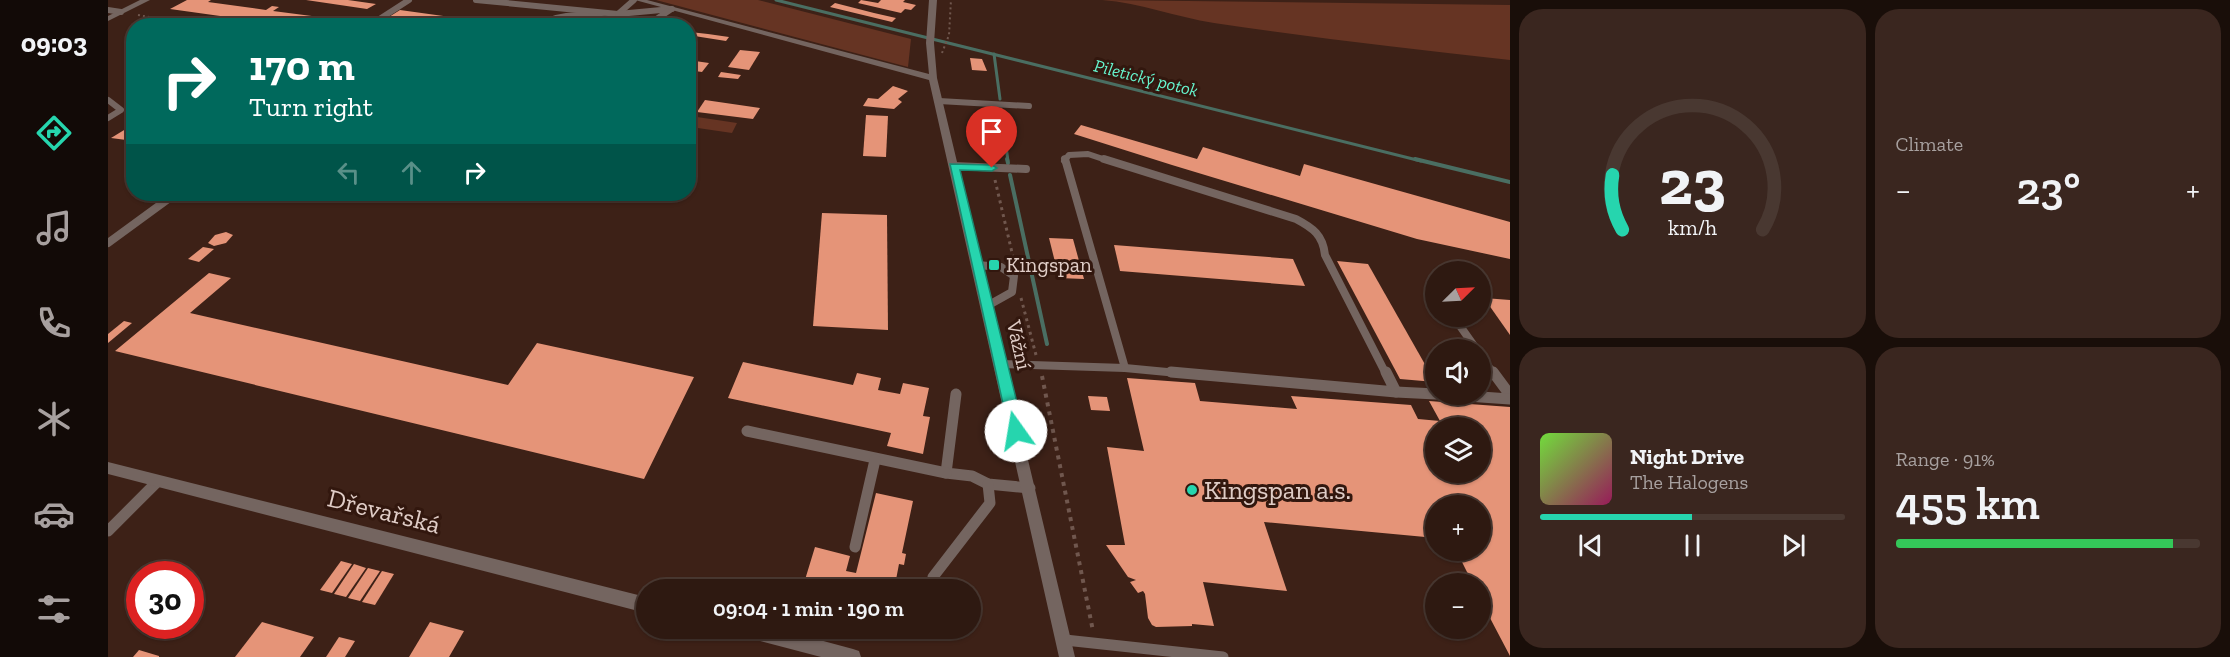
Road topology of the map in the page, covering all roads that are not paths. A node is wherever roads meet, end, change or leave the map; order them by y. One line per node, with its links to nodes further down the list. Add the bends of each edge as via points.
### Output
1 (146, 0): 8 (street)
2 (409, 0): 10 (lane)
3 (476, 0): 9 (lane)
4 (636, 0): 6 (street); 9 (lane)
5 (933, 0): 15 (street, Vážní)
6 (672, 9): 9 (lane); 13 (lane); 15 (street)
7 (108, 10): 8 (lane)
8 (121, 12): 14 (street)
9 (618, 14)
10 (381, 18)
11 (550, 18): 12 (lane)
12 (588, 18)
13 (658, 18)
14 (108, 19)
15 (933, 78): 17 (street, Vážní)
16 (108, 100): 19 (lane, via 122,110)
17 (939, 101): 18 (lane); 20 (street, Vážní)
18 (1029, 106)
19 (108, 118)
20 (954, 166): 21 (lane); 24 (street, Vážní)
21 (1026, 169)
22 (165, 201): 23 (lane)
23 (108, 243)
24 (977, 265): 25 (street, Vážní); 25 (lane, via 992,264 1014,276 1012,292)
25 (987, 306): 26 (street, Vážní)
26 (1000, 363): 27 (lane); 40 (street, Vážní)
27 (1125, 368): 29 (lane); 29 (lane, via 1064,160 1069,155 1088,154 1315,228 1325,241 1325,255)
28 (1491, 370): 33 (lane)
29 (1396, 392): 30 (lane)
30 (1425, 393)
31 (956, 394): 37 (lane)
32 (1491, 396): 33 (lane)
33 (1510, 397)
34 (747, 431): 35 (lane)
35 (875, 460): 37 (lane); 42 (lane)
36 (108, 468): 38 (street, Dřevařská)
37 (946, 473): 39 (lane, via 972,476)
38 (158, 481): 41 (lane); 44 (street, Dřevařská)
39 (988, 484): 40 (lane); 43 (lane, via 990,503)
40 (1030, 488): 46 (street, Vážní)
41 (108, 531)
42 (855, 547)
43 (933, 577)
44 (636, 601)
45 (783, 639): 47 (street)
46 (1066, 649): 48 (lane, via 1096,643)
47 (853, 657)
48 (1223, 657)

